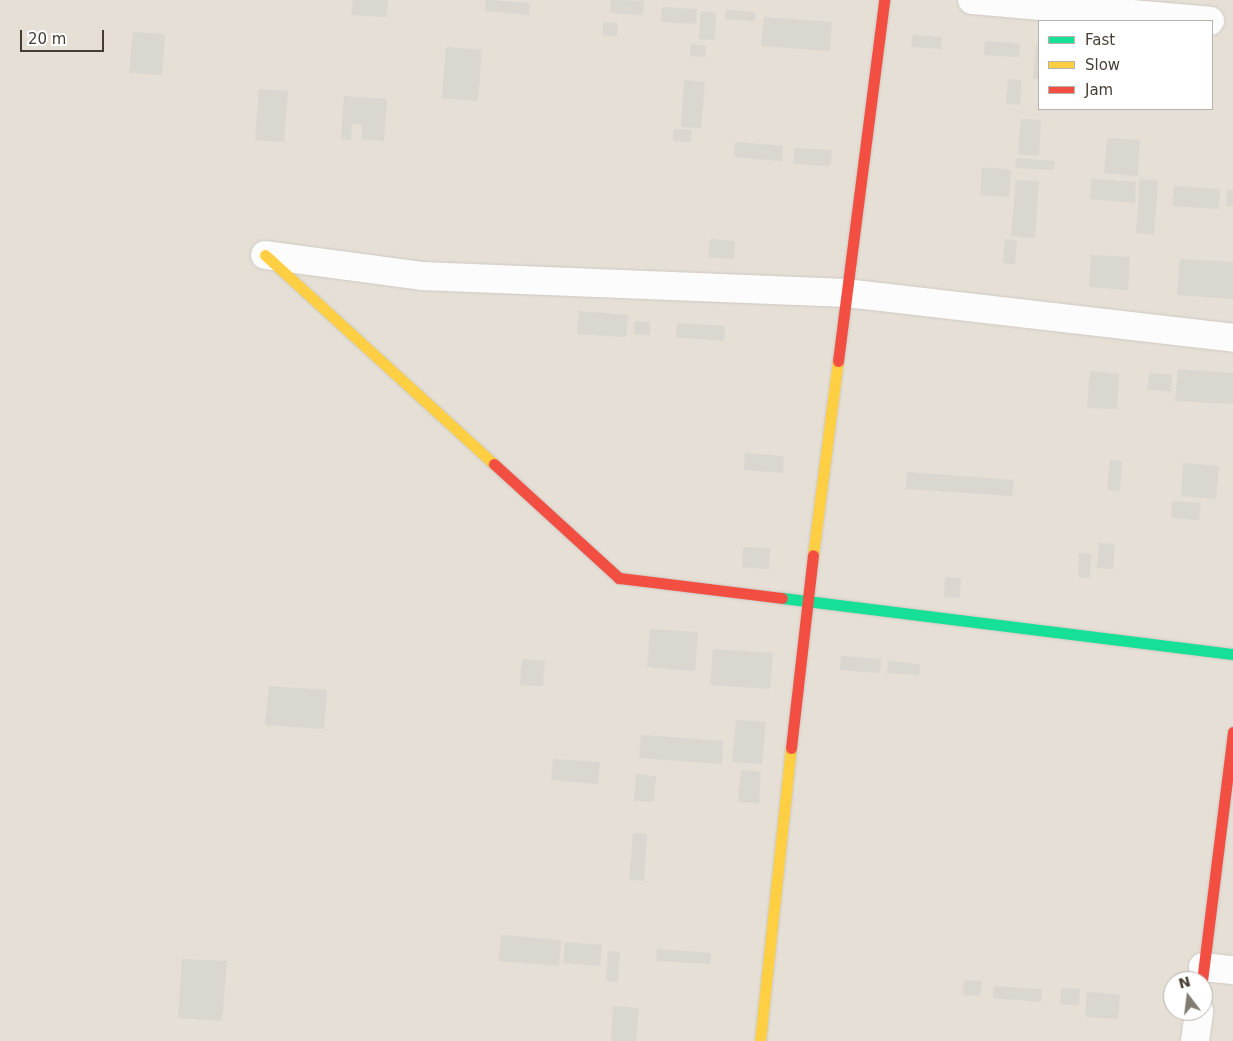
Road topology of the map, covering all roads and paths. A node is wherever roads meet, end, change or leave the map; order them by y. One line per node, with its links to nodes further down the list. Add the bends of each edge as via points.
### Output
1 (884, 0): 7 (street)
2 (972, 0): 3 (street)
3 (1200, 20)
4 (1213, 21): 5 (street)
5 (1233, 23)
6 (264, 255): 7 (street, via 423,276); 9 (street, via 619,578)
7 (846, 292): 8 (street); 9 (street)
8 (1233, 338)
9 (807, 600): 10 (street); 16 (street)
10 (1233, 654)
11 (1233, 732): 13 (street)
12 (1233, 970): 14 (street)
13 (1203, 971)
14 (1213, 973)
15 (1198, 1021): 17 (street)
16 (760, 1041)
17 (1195, 1041)

